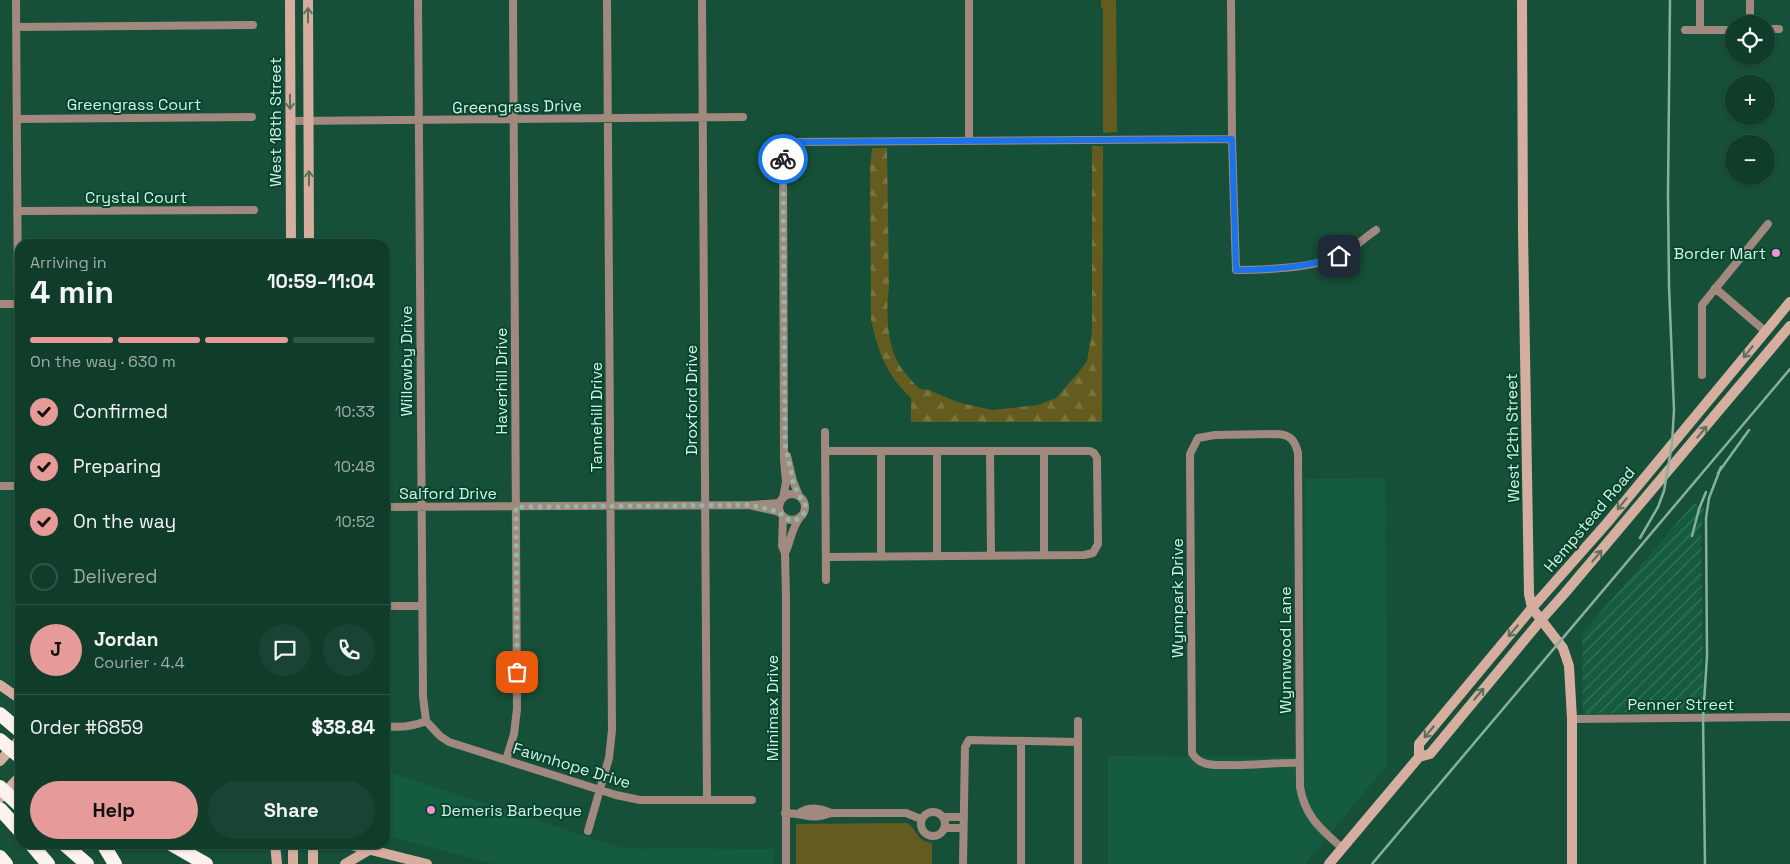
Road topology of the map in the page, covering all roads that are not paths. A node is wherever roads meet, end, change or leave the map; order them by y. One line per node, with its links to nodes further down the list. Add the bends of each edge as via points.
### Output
1 (16, 0): 15 (street)
2 (290, 0): 27 (main road, West 18th Street, one-way to 27)
3 (308, 0): 28 (main road, West 18th Street, one-way to 3)
4 (418, 0): 29 (street, Willowby Drive)
5 (513, 0): 26 (street, Haverhill Drive)
6 (607, 0): 24 (street, Tannehill Drive)
7 (702, 0): 22 (street, Droxford Drive)
8 (968, 0): 31 (street)
9 (1231, 0): 30 (street)
10 (1522, 0): 81 (main road, West 12th Street, via 1523,232 1529,594)
11 (1700, 0): 19 (street)
12 (1750, 0): 13 (street)
13 (1750, 15)
14 (253, 26): 15 (street)
15 (16, 27): 25 (street)
16 (1775, 29): 17 (street)
17 (1779, 29)
18 (1685, 30): 19 (street)
19 (1700, 30): 20 (street)
20 (1725, 30)
21 (252, 117): 25 (street, Greengrass Court)
22 (703, 117): 23 (street, Greengrass Drive); 24 (street, Greengrass Drive); 64 (street, Droxford Drive)
23 (743, 117)
24 (608, 118): 26 (street, Greengrass Drive); 66 (street, Tannehill Drive)
25 (17, 119): 33 (street)
26 (514, 120): 29 (street, Greengrass Drive); 69 (street, Haverhill Drive)
27 (290, 121): 28 (street, Greengrass Drive); 34 (main road, West 18th Street)
28 (308, 121): 29 (street, Greengrass Drive); 35 (main road, West 18th Street, one-way to 28)
29 (418, 121): 68 (street, Willowby Drive)
30 (1232, 139): 31 (street); 37 (street, via 1236,270 1322,262 1339,256)
31 (969, 140): 51 (street, via 786,144 783,155)
32 (254, 210): 33 (street, Crystal Court)
33 (17, 212): 38 (street)
34 (291, 212): 35 (main road); 39 (main road, West 18th Street)
35 (309, 212): 40 (main road, West 18th Street)
36 (1768, 224): 41 (street)
37 (1376, 230)
38 (18, 239)
39 (291, 239)
40 (309, 239)
41 (1716, 288): 46 (street); 47 (street, via 1702,305)
42 (1790, 302): 46 (main road, Hempstead Road)
43 (0, 304): 44 (street)
44 (15, 304)
45 (1790, 326): 57 (main road, Hempstead Road, one-way to 45)
46 (1765, 331): 50 (main road, Hempstead Road, one-way to 50)
47 (1702, 375)
48 (825, 432): 52 (street)
49 (1198, 438): 100 (street, Wynnwood Lane, via 1278,434 1294,440 1298,453); 100 (street, Wynnpark Drive, via 1190,454 1191,747 1195,759 1203,763)
50 (1676, 440): 57 (main road); 60 (main road, Hempstead Road)
51 (785, 444): 61 (street); 63 (street, via 786,482)
52 (826, 451): 53 (street); 77 (street)
53 (881, 451): 54 (street); 74 (street)
54 (937, 451): 55 (street); 75 (street)
55 (990, 451): 56 (street); 76 (street)
56 (1044, 451): 73 (street); 73 (street, via 1086,450 1094,453 1098,511 1098,544 1093,552)
57 (1673, 466): 62 (main road, Hempstead Road)
58 (0, 486): 59 (street)
59 (15, 486)
60 (1637, 486): 62 (main road); 81 (main road, Hempstead Road, one-way to 81)
61 (799, 496): 63 (street, via 791,494); 71 (street, via 806,506)
62 (1648, 496): 82 (main road, Hempstead Road, one-way to 62)
63 (781, 500): 65 (street, Salford Drive); 70 (street)
64 (705, 505): 65 (street, Salford Drive); 66 (street, Salford Drive); 105 (street, Droxford Drive)
65 (751, 505): 70 (street, Salford Drive)
66 (610, 506): 69 (street, Salford Drive); 103 (street, Tannehill Drive, via 612,730 609,758)
67 (390, 507): 68 (street, Salford Drive)
68 (421, 507): 69 (street, Salford Drive); 80 (street, Willowby Drive)
69 (516, 507): 98 (street, Haverhill Drive, via 517,709)
70 (781, 514): 71 (street, via 790,521); 72 (street, Minimax Drive)
71 (799, 519): 72 (street, Minimax Drive, via 793,527)
72 (785, 553): 109 (street, Minimax Drive)
73 (1044, 555): 76 (street)
74 (881, 556): 75 (street); 77 (street)
75 (937, 556): 76 (street)
76 (992, 556)
77 (826, 557): 78 (street)
78 (826, 580)
79 (390, 606): 80 (street)
80 (422, 606): 88 (street, Willowby Drive)
81 (1532, 608): 82 (main road, West 12th Street); 97 (main road, Hempstead Road, one-way to 97, via 1419,744)
82 (1541, 620): 87 (main road, West 12th Street, via 1567,657); 97 (main road, Hempstead Road, one-way to 82, via 1430,754)
83 (0, 685): 84 (main road)
84 (15, 696)
85 (4, 717): 91 (highway)
86 (1790, 717): 87 (street, Penner Street)
87 (1572, 719): 143 (main road, West 12th Street)
88 (426, 721): 90 (street, via 405,727); 98 (street, Fawnhope Drive, via 449,742)
89 (1078, 721): 94 (street)
90 (390, 726)
91 (15, 727)
92 (0, 740): 96 (highway, bridge)
93 (1021, 741): 94 (street); 111 (street, via 969,740 965,746); 140 (street)
94 (1078, 742): 141 (street)
95 (15, 744): 99 (main road)
96 (15, 753)
97 (1419, 757): 117 (main road, Hempstead Road)
98 (506, 760): 103 (street, Fawnhope Drive)
99 (0, 761)
100 (1299, 763): 117 (street, Wynnwood Lane, via 1300,787 1307,810 1317,826)
101 (15, 782): 104 (main road)
102 (0, 787): 107 (highway, bridge)
103 (600, 790): 105 (street, Fawnhope Drive, via 640,800); 116 (street, Tannehill Drive)
104 (0, 798)
105 (707, 800): 106 (street, Fawnhope Drive)
106 (752, 800)
107 (15, 801)
108 (0, 809): 113 (highway)
109 (785, 813): 112 (street, via 807,817 831,813 906,813); 138 (street, Minimax Drive)
110 (943, 817): 111 (street); 112 (street, via 933,811 926,813); 114 (street)
111 (964, 817): 115 (street)
112 (921, 820): 114 (street, via 923,832 930,836 939,834)
113 (15, 826)
114 (944, 828): 115 (street)
115 (964, 828): 139 (street)
116 (588, 831)
117 (1342, 848): 142 (main road, Hempstead Road)
118 (35, 849): 129 (highway)
119 (70, 849): 130 (highway)
120 (105, 849): 131 (highway)
121 (180, 849): 132 (highway)
122 (276, 849): 133 (main road)
123 (293, 849): 134 (main road)
124 (313, 849): 135 (main road)
125 (365, 849): 126 (main road)
126 (369, 850): 136 (main road); 137 (main road)
127 (0, 857): 128 (highway)
128 (6, 864)
129 (48, 864)
130 (87, 864)
131 (115, 864)
132 (206, 864)
133 (277, 864)
134 (293, 864)
135 (313, 864)
136 (345, 864)
137 (427, 864)
138 (786, 864)
139 (963, 864)
140 (1021, 864)
141 (1078, 864)
142 (1329, 864)
143 (1572, 864)

